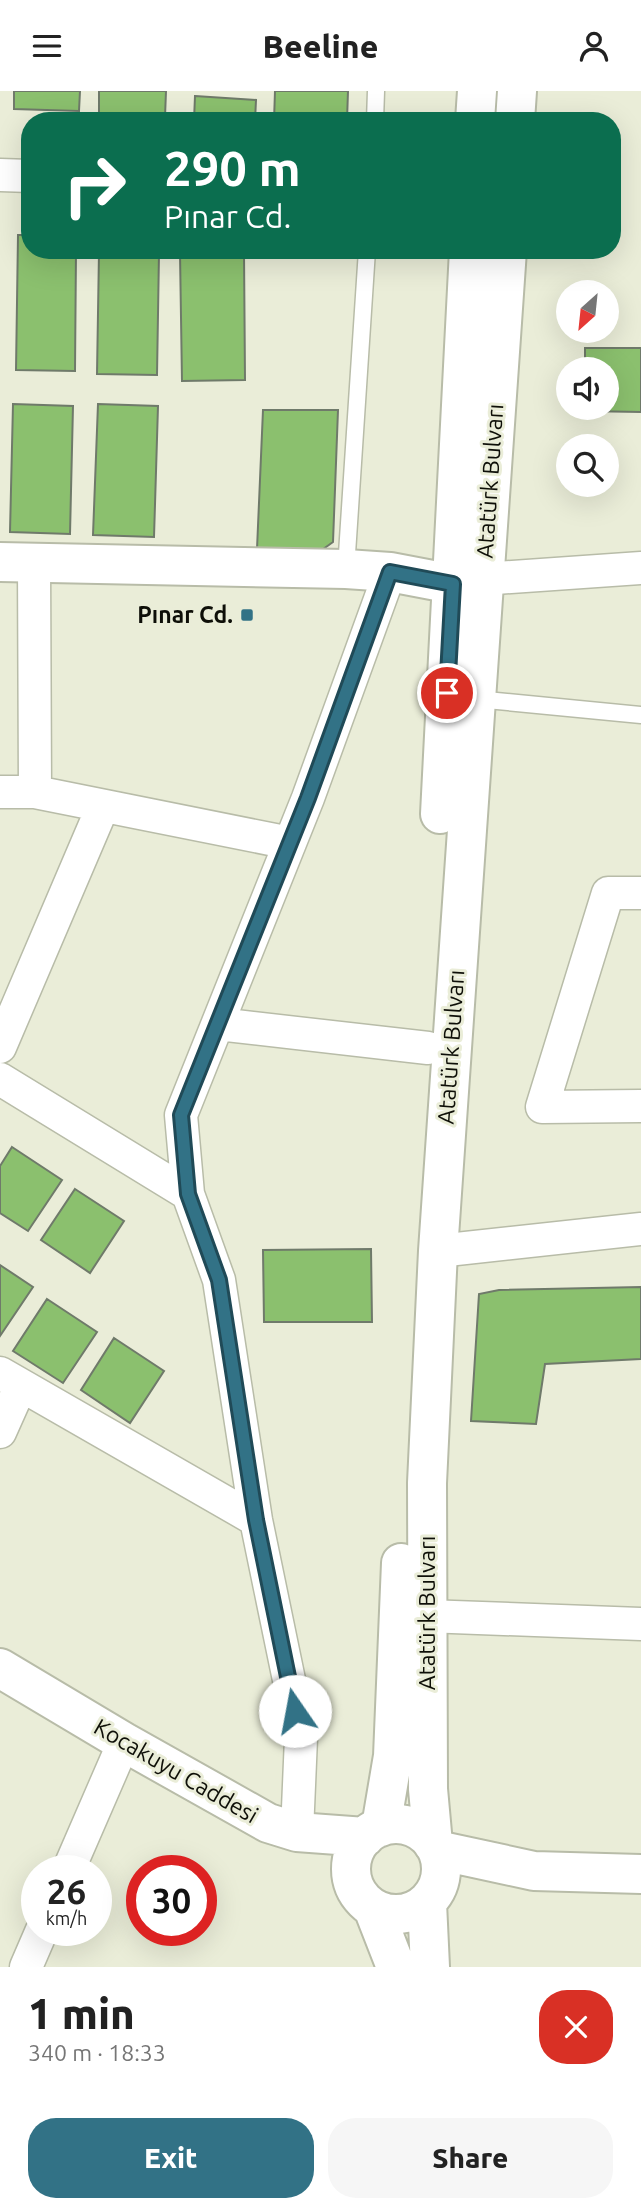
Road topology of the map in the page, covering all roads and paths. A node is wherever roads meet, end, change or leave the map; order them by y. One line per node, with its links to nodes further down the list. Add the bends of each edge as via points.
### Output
1 (376, 91): 4 (lane)
2 (477, 91): 5 (main road)
3 (517, 91): 6 (main road)
4 (375, 112)
5 (476, 112)
6 (516, 112)
7 (0, 175): 8 (street)
8 (21, 176)
9 (366, 259): 14 (lane)
10 (469, 259): 16 (main road, Atatürk Bulvarı)
11 (506, 259): 16 (main road, Atatürk Bulvarı)
12 (17, 563): 14 (main road); 20 (street)
13 (641, 568): 16 (street)
14 (346, 569): 15 (main road)
15 (390, 572): 16 (main road); 22 (street)
16 (468, 581): 17 (main road, Atatürk Bulvarı); 26 (main road, Atatürk Bulvarı)
17 (474, 699): 18 (lane); 31 (main road, Atatürk Bulvarı)
18 (641, 715)
19 (0, 792): 20 (street)
20 (34, 792): 21 (street)
21 (103, 806): 22 (street); 25 (street)
22 (290, 843): 24 (street)
23 (641, 893): 28 (street, via 608,893 542,1107)
24 (218, 1024): 26 (street); 29 (street, via 181,1115)
25 (0, 1047)
26 (428, 1048): 40 (main road, Atatürk Bulvarı, via 393,1756)
27 (0, 1079): 29 (street)
28 (641, 1106)
29 (188, 1194): 34 (street, via 219,1280)
30 (641, 1229): 31 (street)
31 (438, 1251): 35 (main road, Atatürk Bulvarı)
32 (10, 1379): 33 (street); 34 (street)
33 (0, 1432)
34 (256, 1520): 39 (street, via 301,1738)
35 (426, 1616): 36 (street); 42 (main road, Atatürk Bulvarı)
36 (641, 1624)
37 (0, 1668): 38 (main road, Kocakuyu Caddesi)
38 (124, 1742): 39 (main road, Kocakuyu Caddesi, via 268,1823); 41 (street)
39 (297, 1832): 40 (main road, Kocakuyu Caddesi); 44 (main road)
40 (373, 1832): 42 (main road, via 411,1827); 44 (main road, via 353,1858)
41 (75, 1855)
42 (434, 1871): 43 (main road); 44 (main road, via 417,1909 395,1914); 48 (main road, Atatürk Bulvarı)
43 (641, 1874)
44 (364, 1895): 47 (main road)
45 (35, 1946): 46 (street)
46 (26, 1967)
47 (396, 1967)
48 (430, 1967)

